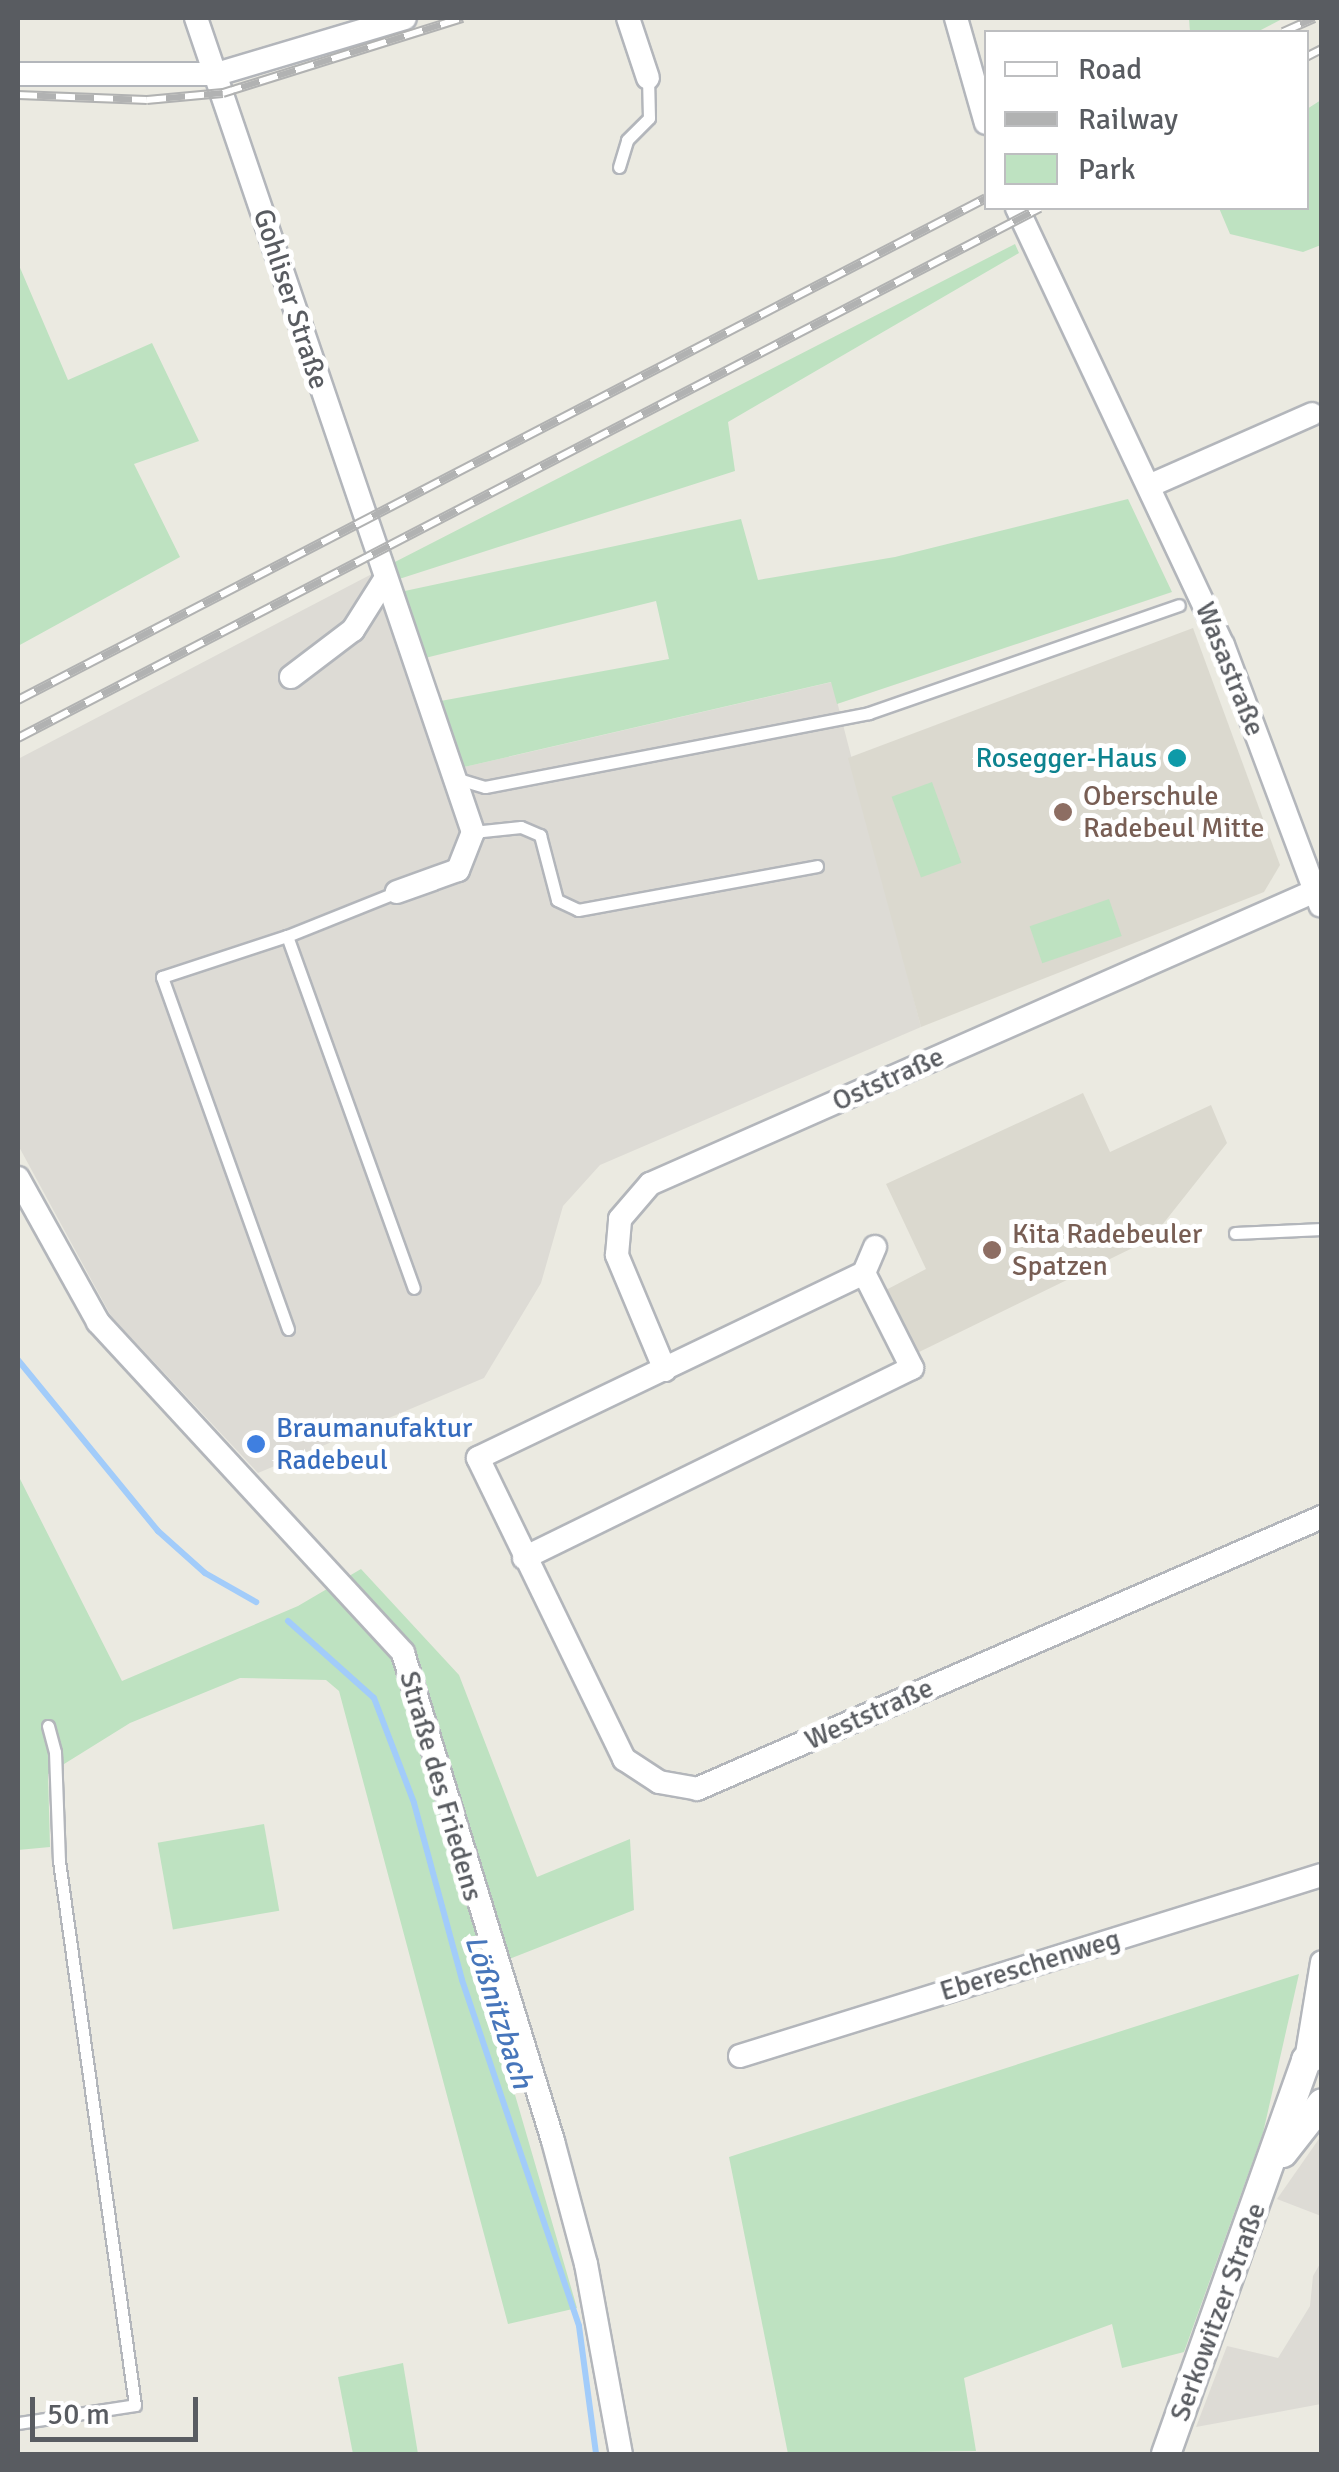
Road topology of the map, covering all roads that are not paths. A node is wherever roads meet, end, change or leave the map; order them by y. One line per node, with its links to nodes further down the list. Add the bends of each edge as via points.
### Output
1 (196, 18): 6 (street, Gohliser Straße)
2 (406, 18): 6 (street)
3 (628, 18): 7 (street)
4 (956, 18): 8 (street)
5 (18, 74): 6 (street)
6 (216, 74): 13 (street, Gohliser Straße)
7 (648, 78): 9 (lane, via 649,118 627,140)
8 (984, 116)
9 (619, 167)
10 (1017, 210): 12 (street, Wasastraße)
11 (1312, 414): 12 (street)
12 (1149, 486): 20 (street, Wasastraße, via 1223,645)
13 (384, 581): 15 (street, via 353,630); 16 (street, Gohliser Straße)
14 (1179, 605): 16 (lane, via 869,712 485,787)
15 (292, 677)
16 (453, 777): 17 (street, Gohliser Straße)
17 (473, 832): 18 (lane, via 521,827 540,835 557,900 578,910); 19 (street, via 458,870)
18 (817, 866)
19 (398, 892): 21 (lane)
20 (1319, 899): 29 (street, Oststraße, via 650,1184 620,1219 617,1255)
21 (287, 936): 27 (lane); 28 (lane, via 162,976)
22 (18, 1178): 40 (street, Straße des Friedens, via 98,1322 403,1654 554,2141 586,2264)
23 (1322, 1229): 24 (lane)
24 (1235, 1234)
25 (874, 1247): 26 (street)
26 (864, 1273): 29 (street, Weststraße); 31 (street, via 912,1368)
27 (414, 1288)
28 (288, 1329)
29 (665, 1370): 31 (street, Weststraße, via 478,1458)
30 (1322, 1518): 31 (street, Weststraße, via 697,1789 659,1782 624,1759)
31 (524, 1558)
32 (48, 1726): 39 (lane, via 59,1861 136,2405)
33 (1322, 1875): 35 (street, Ebereschenweg)
34 (1322, 1962): 36 (street)
35 (740, 2056)
36 (1314, 2057): 38 (street, Serkowitzer Straße)
37 (1322, 2103): 38 (street, Serkowitzer Straße)
38 (1270, 2170): 41 (street, Serkowitzer Straße)
39 (18, 2423)
40 (621, 2454)
41 (1166, 2454)

